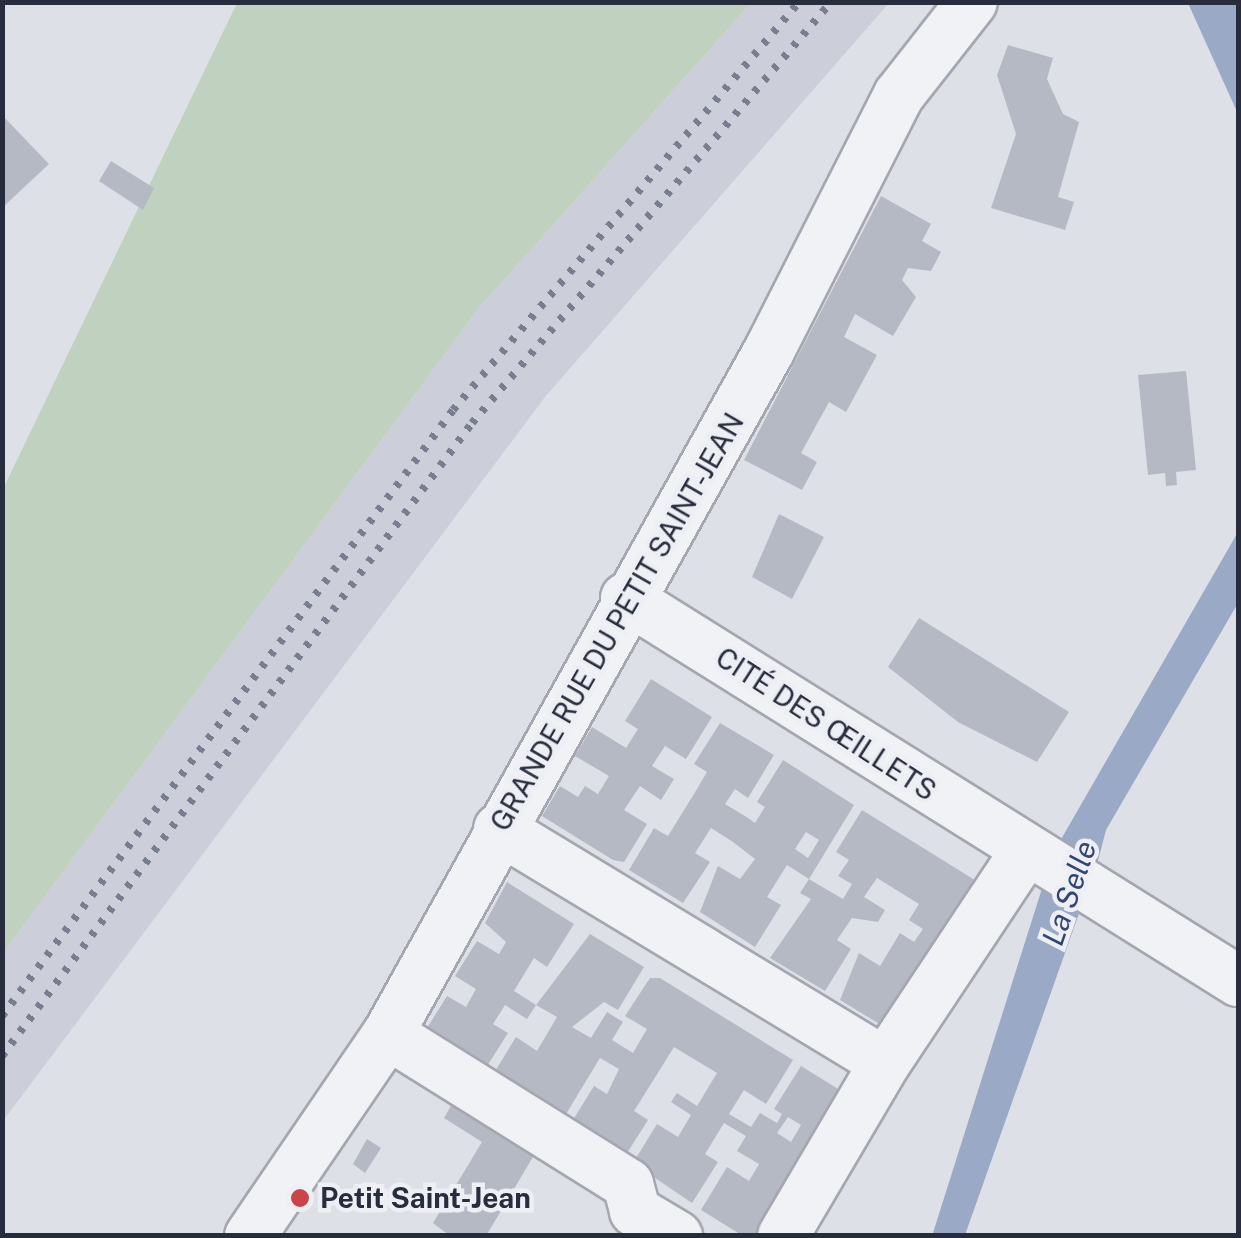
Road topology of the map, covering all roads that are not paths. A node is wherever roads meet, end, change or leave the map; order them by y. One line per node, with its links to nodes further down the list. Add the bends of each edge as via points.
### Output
1 (972, 2): 2 (street, GRANDE RUE DU PETIT SAINT-JEAN, via 899,95 770,351)
2 (626, 598): 3 (street, GRANDE RUE DU PETIT SAINT-JEAN); 4 (street, CITÉ DES ŒILLETS)
3 (500, 829): 6 (street, GRANDE RUE DU PETIT SAINT-JEAN); 7 (street)
4 (1035, 859): 5 (street, CITÉ DES ŒILLETS); 7 (street, via 949,966)
5 (1238, 982)
6 (388, 1034): 8 (street, GRANDE RUE DU PETIT SAINT-JEAN); 9 (street, via 628,1184 635,1212)
7 (885, 1063): 10 (street)
8 (250, 1236)
9 (677, 1236)
10 (783, 1236)

